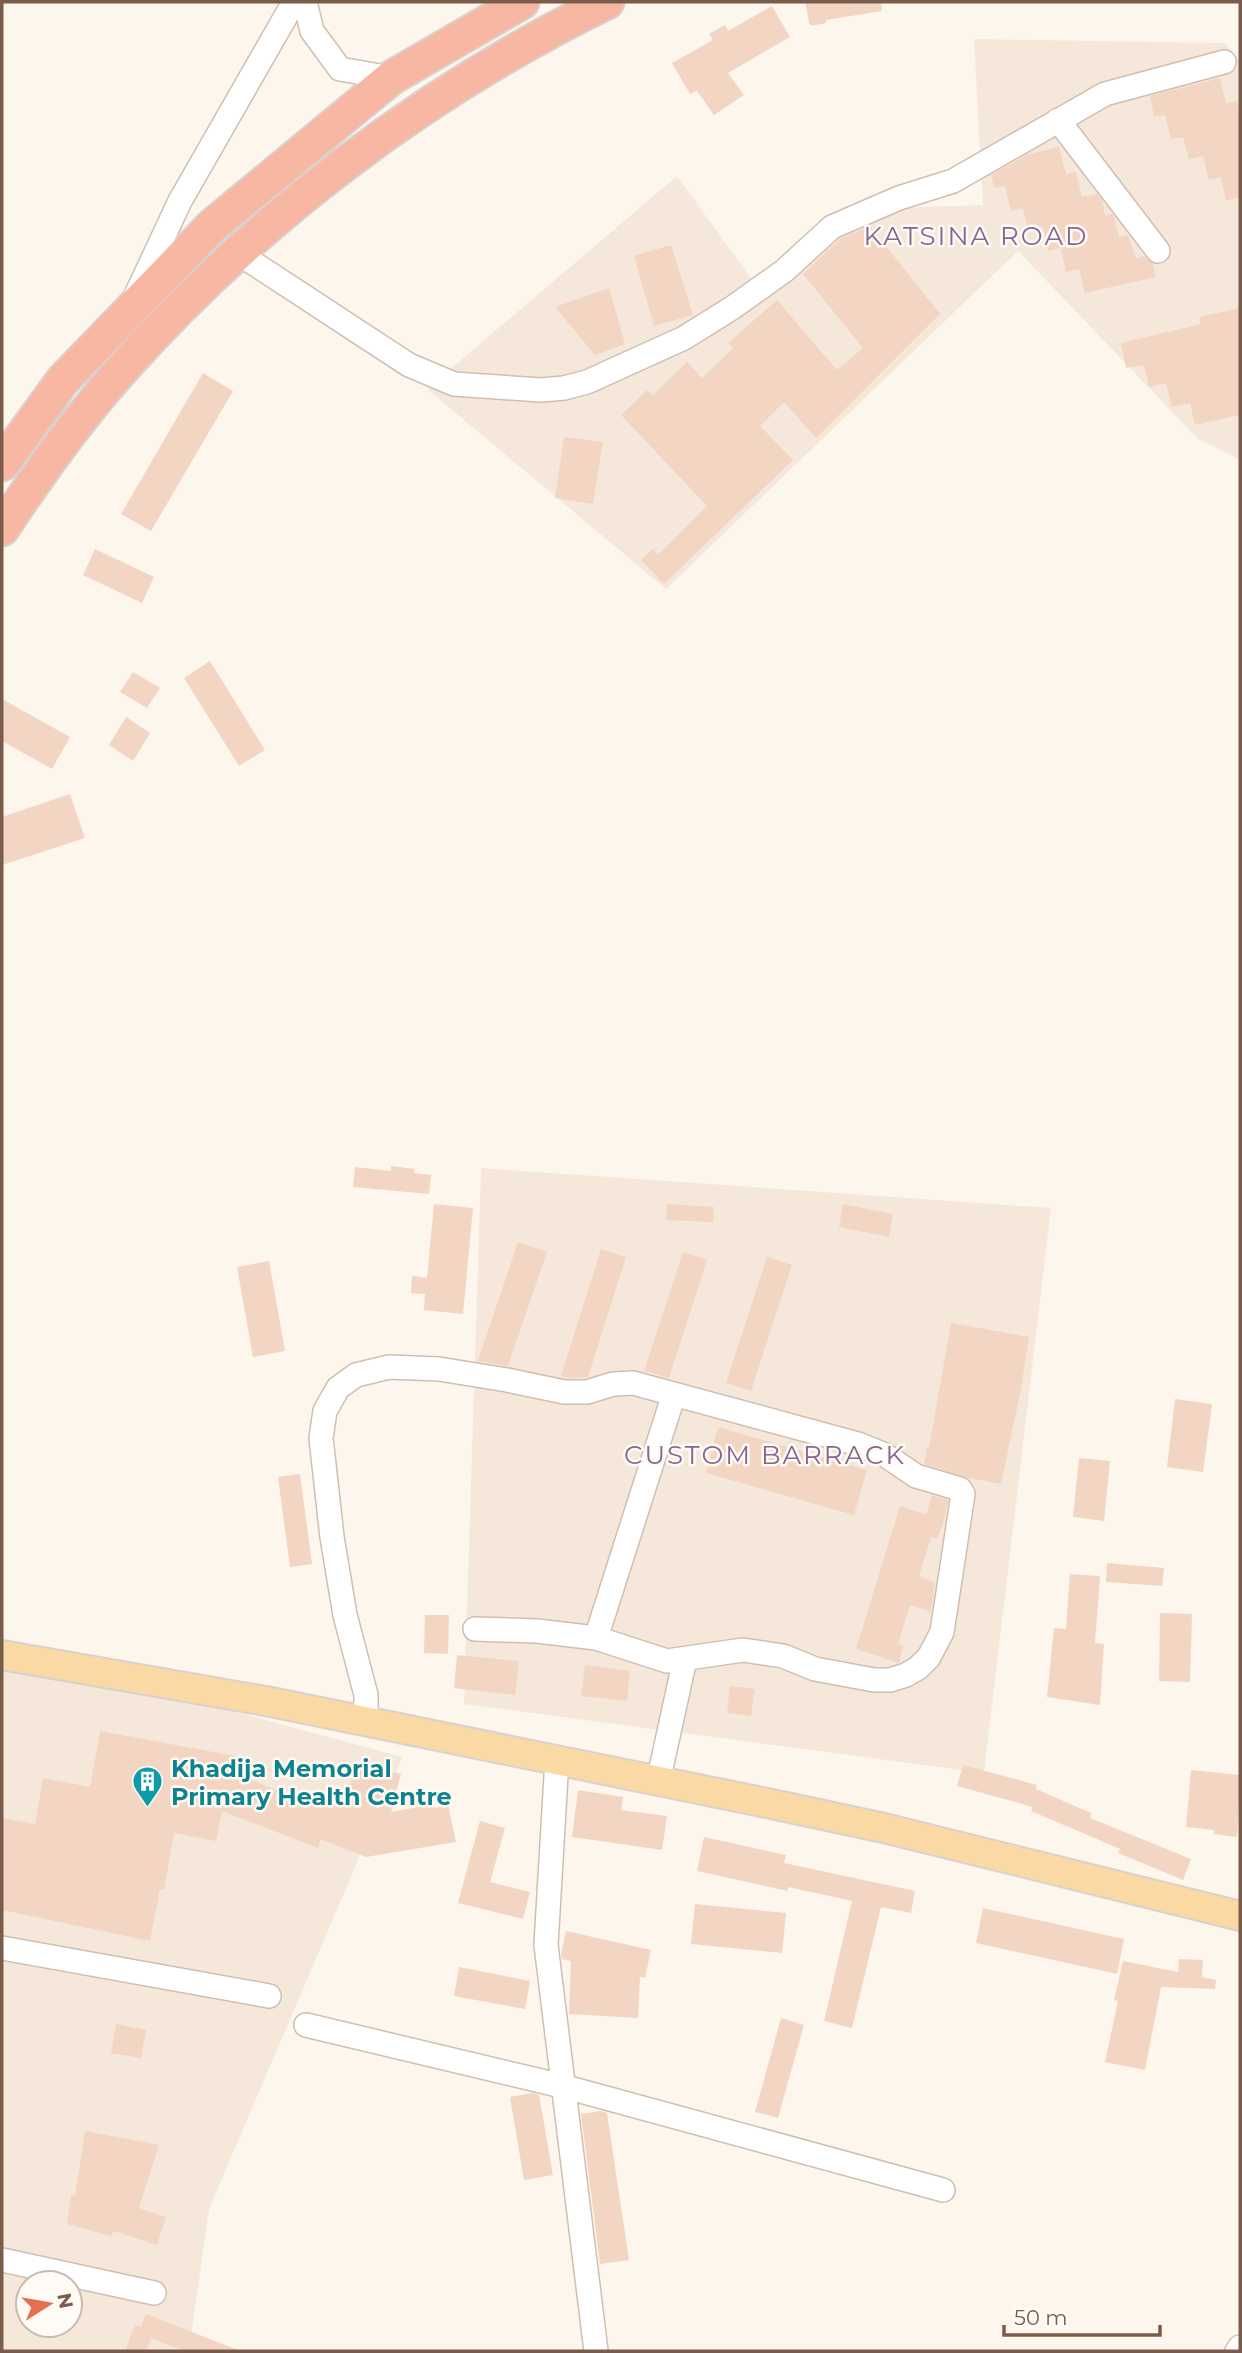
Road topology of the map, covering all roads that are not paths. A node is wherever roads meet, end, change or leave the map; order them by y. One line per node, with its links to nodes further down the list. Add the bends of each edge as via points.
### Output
1 (293, 2): 10 (street, via 180,201)
2 (305, 2): 6 (street, via 312,31 340,69)
3 (522, 2): 6 (highway)
4 (607, 2): 9 (highway, via 549,30 448,91 349,160)
5 (1224, 62): 7 (street, via 1105,94)
6 (391, 78): 10 (highway, via 212,226)
7 (1058, 120): 8 (street); 9 (street, via 953,181 899,198 832,228 784,271 684,338 564,388 454,384 410,365)
8 (1158, 250)
9 (238, 253): 12 (highway, via 116,377)
10 (129, 310): 11 (highway, via 63,380)
11 (2, 464)
12 (2, 529)
13 (674, 1394): 15 (street); 17 (street, via 858,1444 916,1476 960,1489 964,1500 942,1632 929,1657 906,1675 874,1680 743,1650); 18 (street, via 633,1383 564,1392 439,1369 388,1367 356,1375 338,1388 325,1411 321,1438 332,1537 345,1615 366,1695)
14 (475, 1629): 15 (street)
15 (597, 1638): 17 (street, via 667,1661)
16 (2, 1654): 18 (main road)
17 (685, 1659): 20 (street)
18 (366, 1723): 19 (main road)
19 (557, 1759): 20 (main road); 25 (street, via 546,1945)
20 (659, 1782): 21 (main road, via 884,1828)
21 (1240, 1916)
22 (2, 1948): 23 (street)
23 (269, 1996)
24 (306, 2025): 25 (street)
25 (562, 2086): 26 (street); 30 (street)
26 (943, 2190)
27 (2, 2260): 28 (street)
28 (154, 2293)
29 (1240, 2347): 31 (street)
30 (596, 2351)
31 (1237, 2351)

